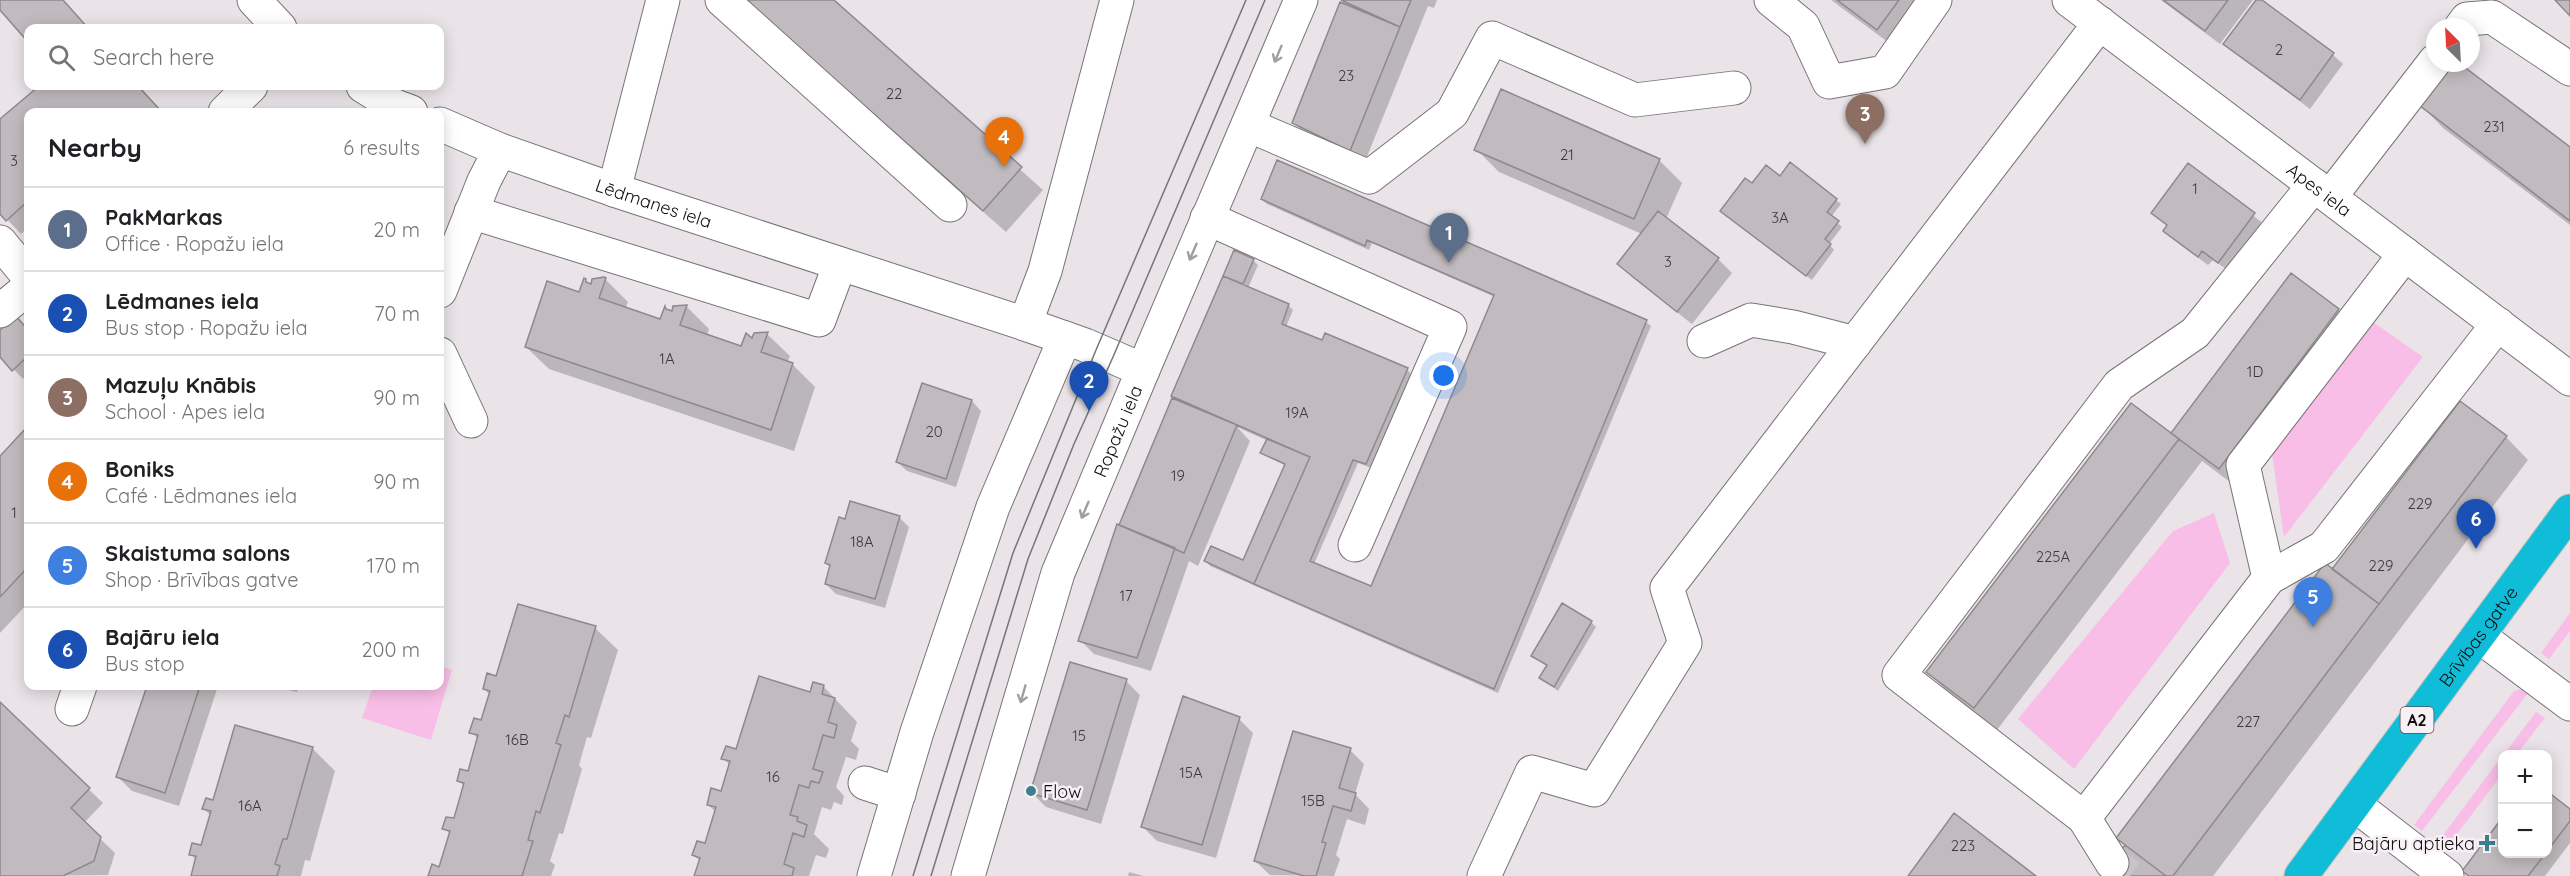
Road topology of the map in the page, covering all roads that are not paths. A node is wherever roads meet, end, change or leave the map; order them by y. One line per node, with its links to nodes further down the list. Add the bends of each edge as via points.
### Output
1 (254, 0): 11 (street)
2 (663, 0): 22 (street)
3 (722, 0): 24 (street)
4 (1117, 0): 34 (street, via 1046,271)
5 (1301, 0): 19 (street, Ropažu iela, one-way to 19)
6 (1771, 0): 7 (street, via 1803,26 1829,82 1885,72)
7 (1935, 0)
8 (2069, 0): 10 (street, Apes iela)
9 (2480, 18): 12 (street, via 2492,17)
10 (2100, 23): 23 (street, Apes iela); 38 (street)
11 (276, 24)
12 (2570, 69)
13 (2426, 71): 23 (street)
14 (1734, 88): 19 (street, via 1635,100 1492,38 1452,113 1369,177)
15 (247, 90): 17 (street)
16 (369, 90): 18 (street)
17 (229, 108)
18 (400, 108)
19 (1248, 125): 26 (street, Ropažu iela)
20 (444, 126): 21 (street, Lēdmanes iela)
21 (500, 150): 22 (street, Lēdmanes iela); 25 (street)
22 (614, 190): 29 (street, Lēdmanes iela)
23 (2322, 191): 28 (street, Apes iela); 51 (street, via 2195,333 2119,385 1899,675)
24 (950, 205)
25 (471, 212): 29 (street, via 819,320); 31 (street)
26 (1208, 218): 40 (street, Ropažu iela, one-way to 40); 44 (street, via 1450,327)
27 (0, 242): 30 (street)
28 (2405, 254): 35 (street, Apes iela); 45 (street, via 2243,465)
29 (840, 264): 34 (street, Lēdmanes iela)
30 (24, 271)
31 (444, 281)
32 (24, 291): 33 (street)
33 (0, 312)
34 (1025, 324): 36 (street, Lēdmanes iela)
35 (2498, 324): 41 (street, Apes iela); 45 (street, via 2324,547)
36 (1065, 338): 40 (street, Lēdmanes iela); 49 (street, via 993,507)
37 (1704, 341): 38 (street, via 1751,320)
38 (1855, 343): 55 (street, via 1667,588 1685,643 1594,790 1532,772)
39 (444, 363): 42 (street)
40 (1143, 370): 54 (street, Ropažu iela, one-way to 54, via 1058,573)
41 (2570, 379)
42 (471, 421)
43 (2570, 511): 46 (highway, Brīvības gatve / A2)
44 (1355, 545)
45 (2269, 578): 51 (street)
46 (2479, 636): 47 (street); 50 (highway, Brīvības gatve / A2)
47 (2570, 704)
48 (865, 783): 49 (street)
49 (899, 794): 53 (street)
50 (2355, 805): 56 (highway, Brīvības gatve / A2); 57 (street)
51 (2084, 818): 52 (street)
52 (2112, 863)
53 (874, 876)
54 (968, 876)
55 (1484, 876)
56 (2301, 876)
57 (2447, 876)

